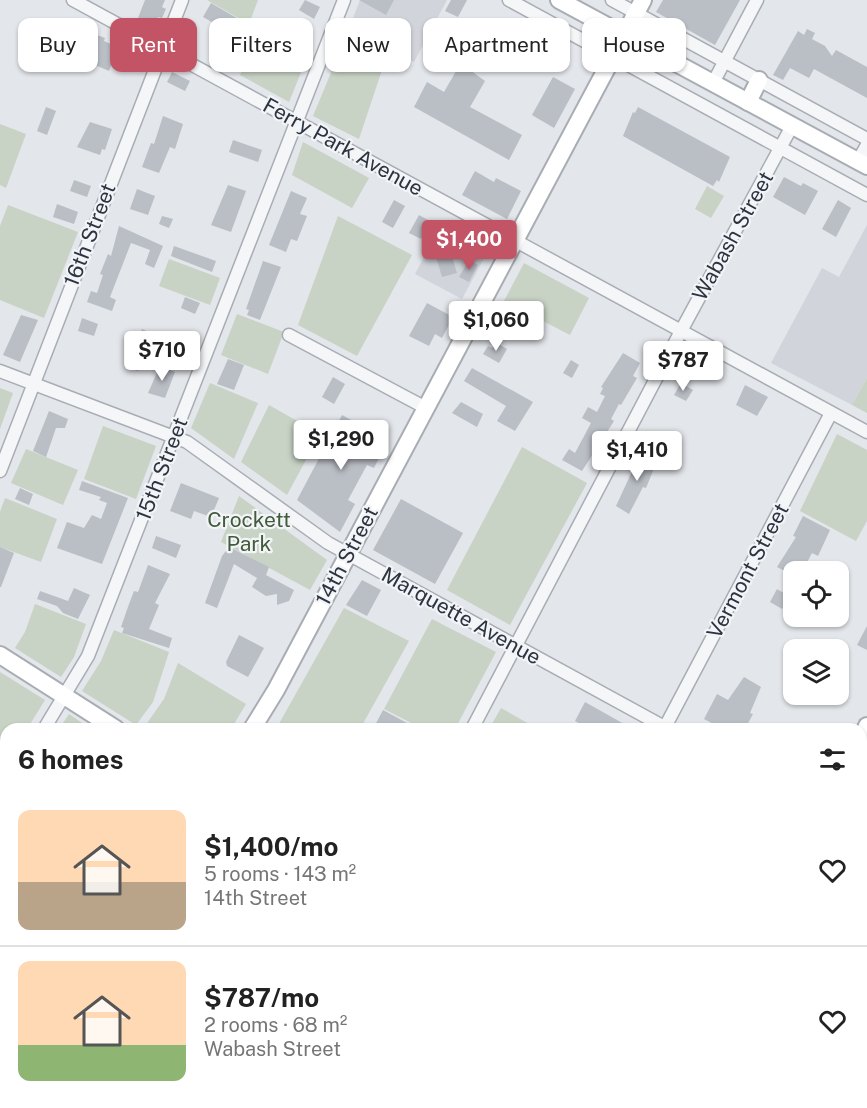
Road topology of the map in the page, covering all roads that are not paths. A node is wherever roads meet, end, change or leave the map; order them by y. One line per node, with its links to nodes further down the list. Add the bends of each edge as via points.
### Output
1 (73, 0): 11 (street, Ferry Park Avenue)
2 (182, 0): 9 (street, 16th Street)
3 (344, 0): 22 (street, 15th Street)
4 (508, 0): 12 (street)
5 (559, 0): 10 (street)
6 (612, 0): 8 (street)
7 (757, 0): 13 (street)
8 (639, 7): 13 (street)
9 (175, 18)
10 (593, 18)
11 (110, 20)
12 (582, 40)
13 (724, 61): 19 (street); 20 (street)
14 (197, 68): 22 (street, Ferry Park Avenue)
15 (686, 68): 20 (street)
16 (153, 72): 33 (street, 16th Street)
17 (606, 72): 29 (street, 14th Street)
18 (642, 72): 26 (street)
19 (759, 80): 21 (street); 24 (street)
20 (713, 83): 21 (street)
21 (748, 102): 23 (street)
22 (296, 122): 29 (street, Ferry Park Avenue); 37 (street, 15th Street)
23 (792, 126): 26 (street, Wabash Street); 27 (street)
24 (867, 139)
25 (867, 145): 27 (street)
26 (781, 148): 28 (street); 30 (street, Wabash Street)
27 (863, 164)
28 (867, 195)
29 (515, 242): 30 (street, Ferry Park Avenue); 34 (street, 14th Street)
30 (681, 331): 35 (street, Ferry Park Avenue); 40 (street, Wabash Street)
31 (289, 335): 34 (street)
32 (0, 371): 33 (street, Marquette Avenue)
33 (33, 384): 37 (street, Marquette Avenue); 38 (street, 16th Street)
34 (426, 408): 39 (street, 14th Street)
35 (831, 413): 36 (street, Ferry Park Avenue); 48 (street, Vermont Street)
36 (867, 432)
37 (175, 437): 39 (street, Marquette Avenue); 42 (street, 15th Street, via 88,656)
38 (0, 471)
39 (348, 555): 40 (street, Marquette Avenue); 45 (street, 14th Street)
40 (516, 646): 46 (street, Wabash Street); 47 (street, Marquette Avenue)
41 (0, 655): 42 (street)
42 (64, 696): 43 (street, 15th Street); 44 (street)
43 (48, 723)
44 (107, 723)
45 (255, 723)
46 (475, 723)
47 (657, 723)
48 (669, 723)

